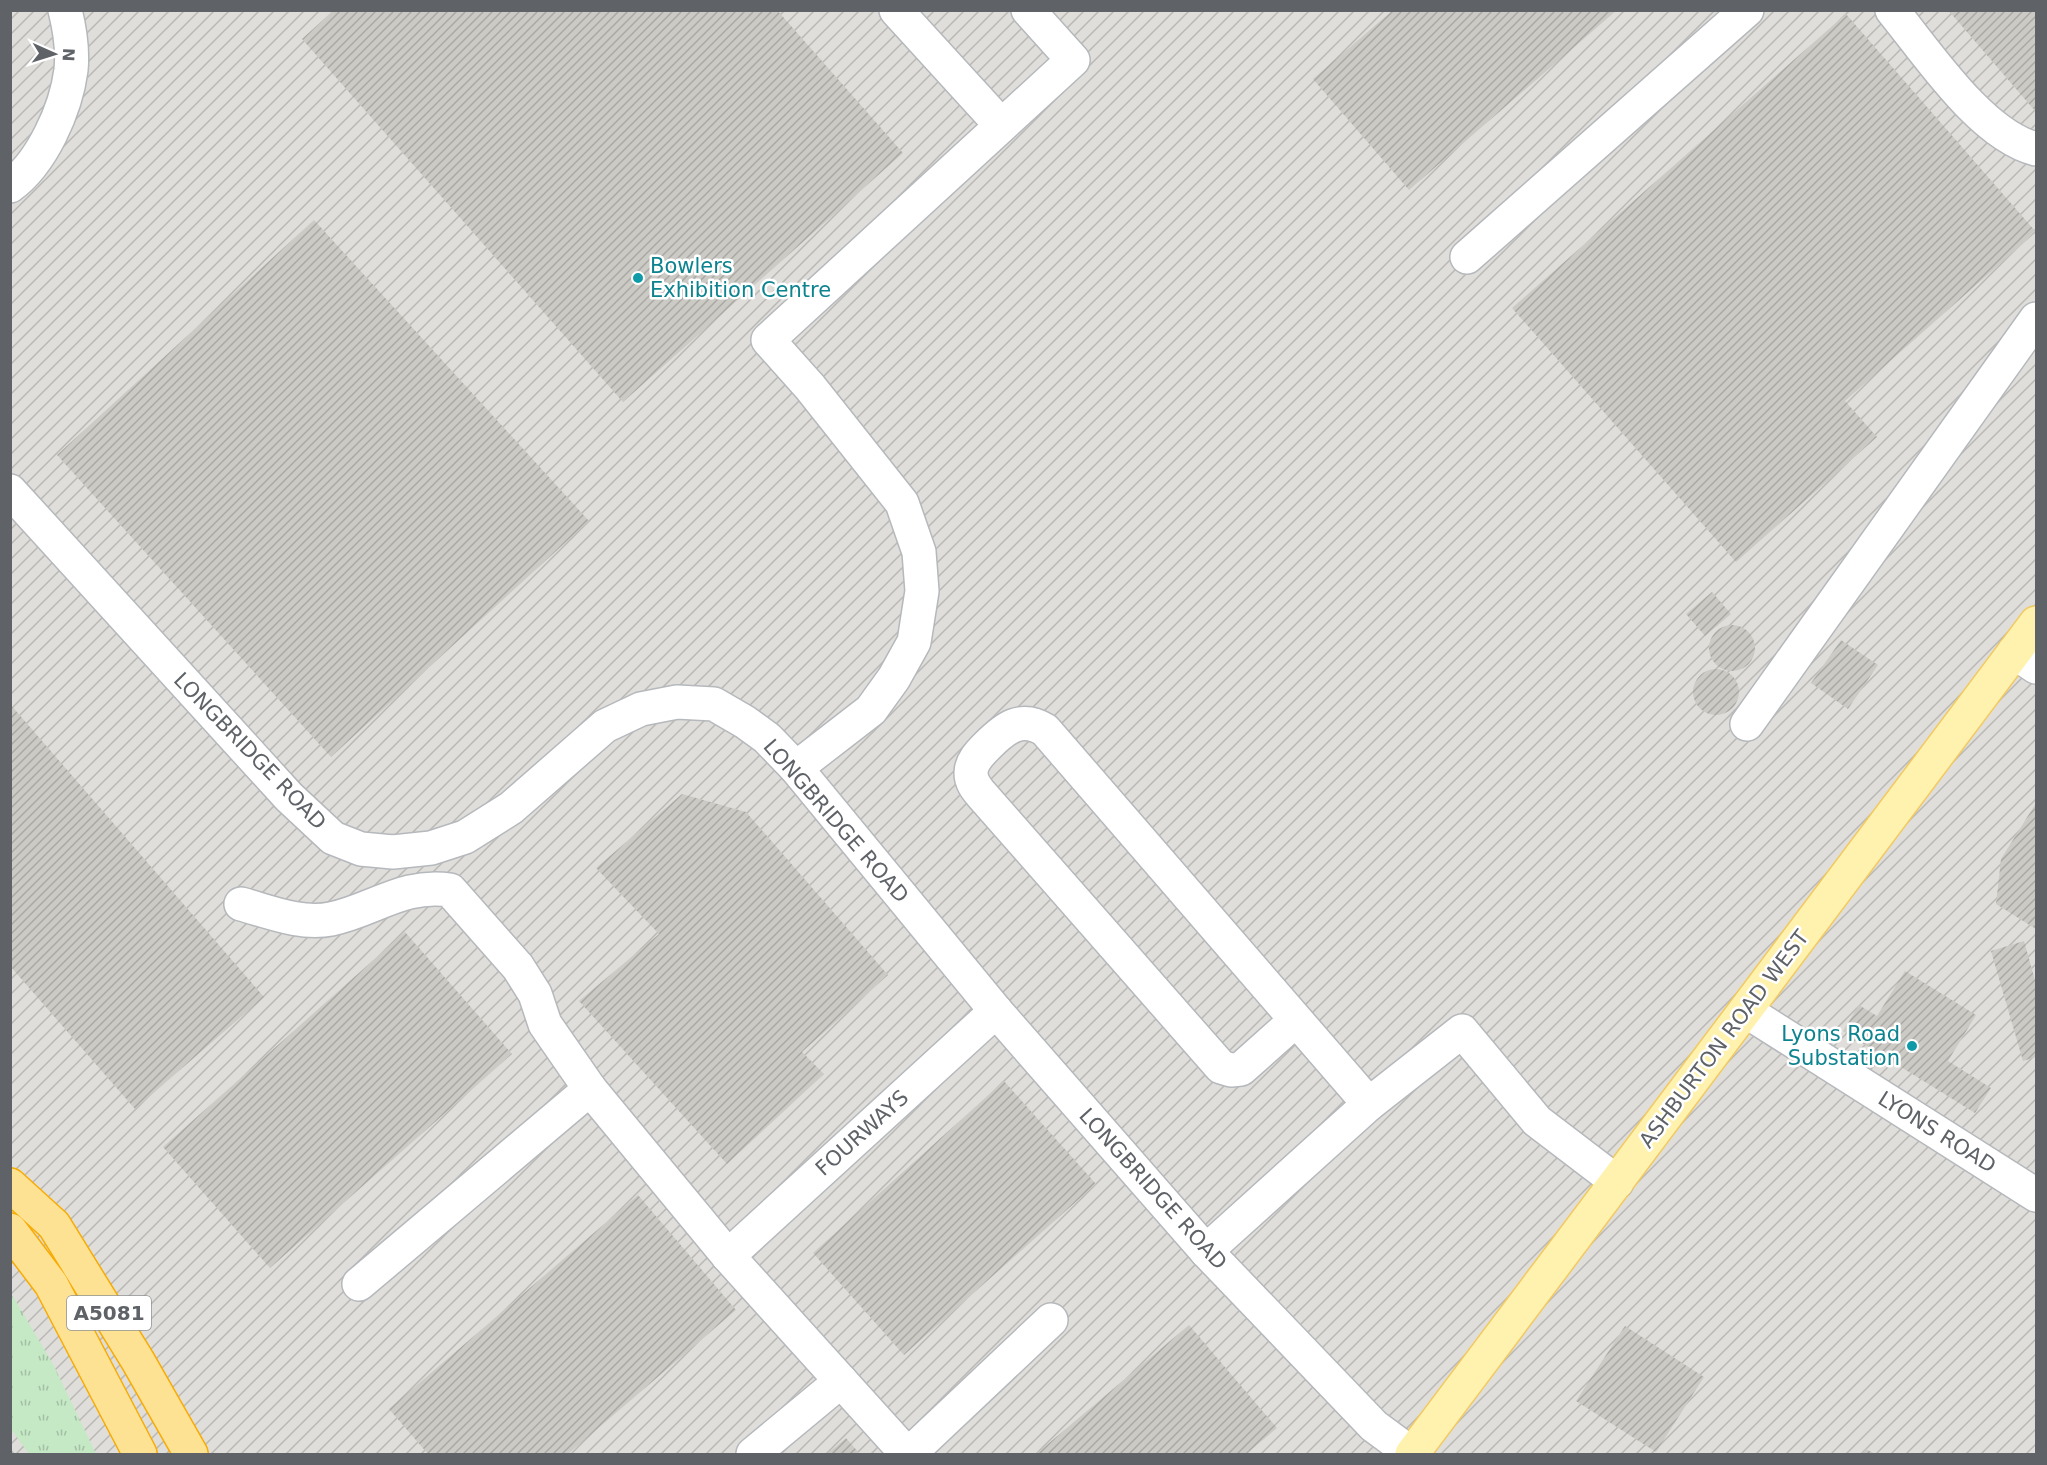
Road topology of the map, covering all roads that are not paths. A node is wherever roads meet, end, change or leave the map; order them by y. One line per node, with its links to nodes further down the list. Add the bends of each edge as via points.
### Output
1 (65, 10): 8 (street, via 71,70 63,105 47,141 24,176)
2 (896, 10): 6 (street)
3 (1028, 10): 6 (street, via 1073,60)
4 (1747, 10): 9 (street)
5 (1892, 10): 7 (street, via 1966,101 1994,126)
6 (1001, 125): 15 (street, via 768,340 902,503 919,552 922,591 914,642 894,678 871,710)
7 (2037, 149)
8 (10, 186)
9 (1467, 257)
10 (2037, 319): 14 (street)
11 (10, 491): 15 (street, LONGBRIDGE ROAD, via 289,797 333,838 361,849 393,852 431,848 465,837 511,808 605,726 641,709 677,702 714,704 767,738)
12 (2037, 622): 13 (main road, ASHBURTON ROAD WEST)
13 (2025, 660): 18 (main road, ASHBURTON ROAD WEST)
14 (1747, 724)
15 (796, 768): 17 (street, LONGBRIDGE ROAD)
16 (241, 904): 20 (street, via 303,921 331,919 410,890 450,890 518,966 535,994 545,1024)
17 (996, 1011): 26 (street, LONGBRIDGE ROAD); 27 (street, FOURWAYS)
18 (1746, 1011): 22 (main road, ASHBURTON ROAD WEST); 24 (street, LYONS ROAD)
19 (1296, 1020): 19 (street, via 1045,730 1035,724 1014,725 982,750 970,772 974,785 1221,1067 1241,1069); 21 (street)
20 (590, 1089): 27 (street); 28 (street)
21 (1369, 1104): 22 (street, via 1462,1031 1537,1121); 26 (street)
22 (1617, 1182): 31 (main road, ASHBURTON ROAD WEST)
23 (10, 1185): 33 (highway, A5081, via 54,1225)
24 (2037, 1195)
25 (10, 1230): 32 (highway, A5081, via 51,1284)
26 (1206, 1251): 31 (street, LONGBRIDGE ROAD, via 1368,1420)
27 (728, 1256): 30 (street)
28 (359, 1284)
29 (1051, 1320): 35 (street)
30 (841, 1381): 34 (street); 35 (street)
31 (1412, 1454)
32 (140, 1455)
33 (191, 1455)
34 (753, 1455)
35 (908, 1455)

